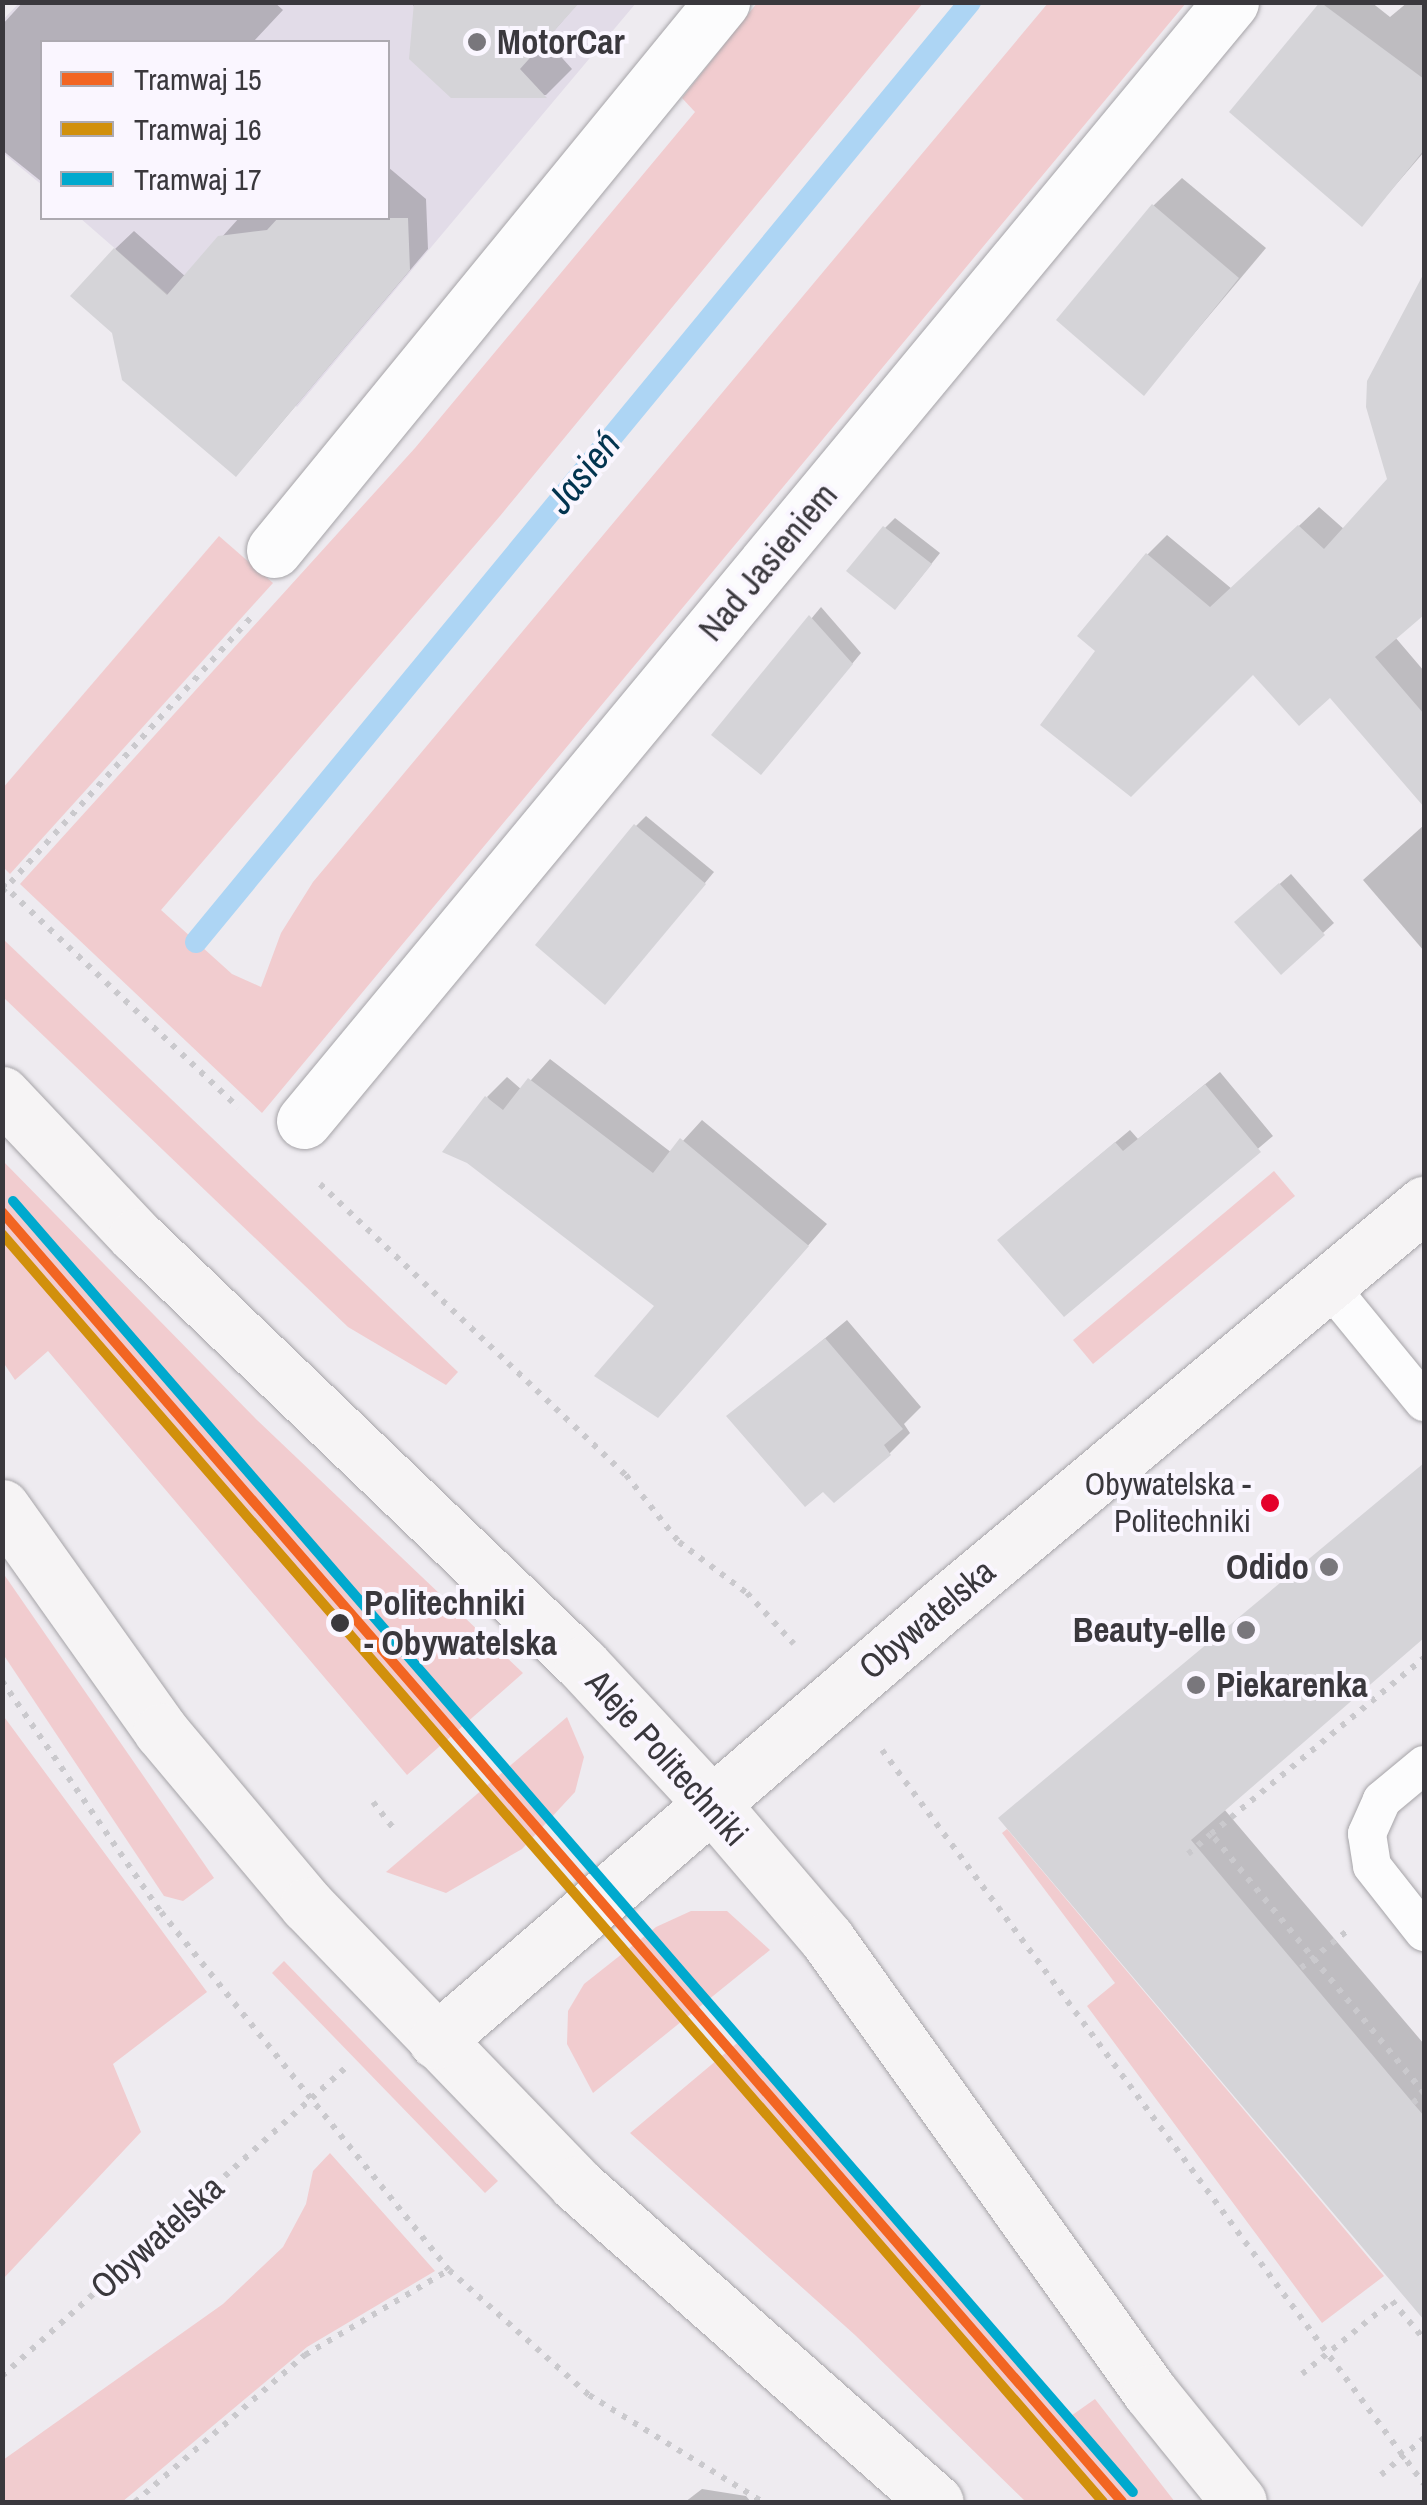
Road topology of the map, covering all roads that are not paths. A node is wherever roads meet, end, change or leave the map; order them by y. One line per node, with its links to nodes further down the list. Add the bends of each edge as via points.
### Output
1 (722, 2): 3 (street)
2 (1231, 2): 5 (street, Nad Jasieniem)
3 (274, 550)
4 (2, 1094): 11 (main road, Aleje Politechniki, via 136,1236 569,1652)
5 (288, 1137)
6 (1424, 1204): 7 (main road, Obywatelska)
7 (1330, 1286): 8 (lane); 11 (main road, Obywatelska)
8 (1424, 1402)
9 (2, 1507): 13 (main road, via 224,1810)
10 (1424, 1765): 12 (lane, via 1382,1800 1368,1834 1372,1866)
11 (711, 1803): 13 (main road, Obywatelska); 15 (main road, Aleje Politechniki, via 827,1939 1150,2392)
12 (1424, 1932)
13 (436, 2040): 14 (main road, via 576,2184)
14 (936, 2502)
15 (1239, 2502)

